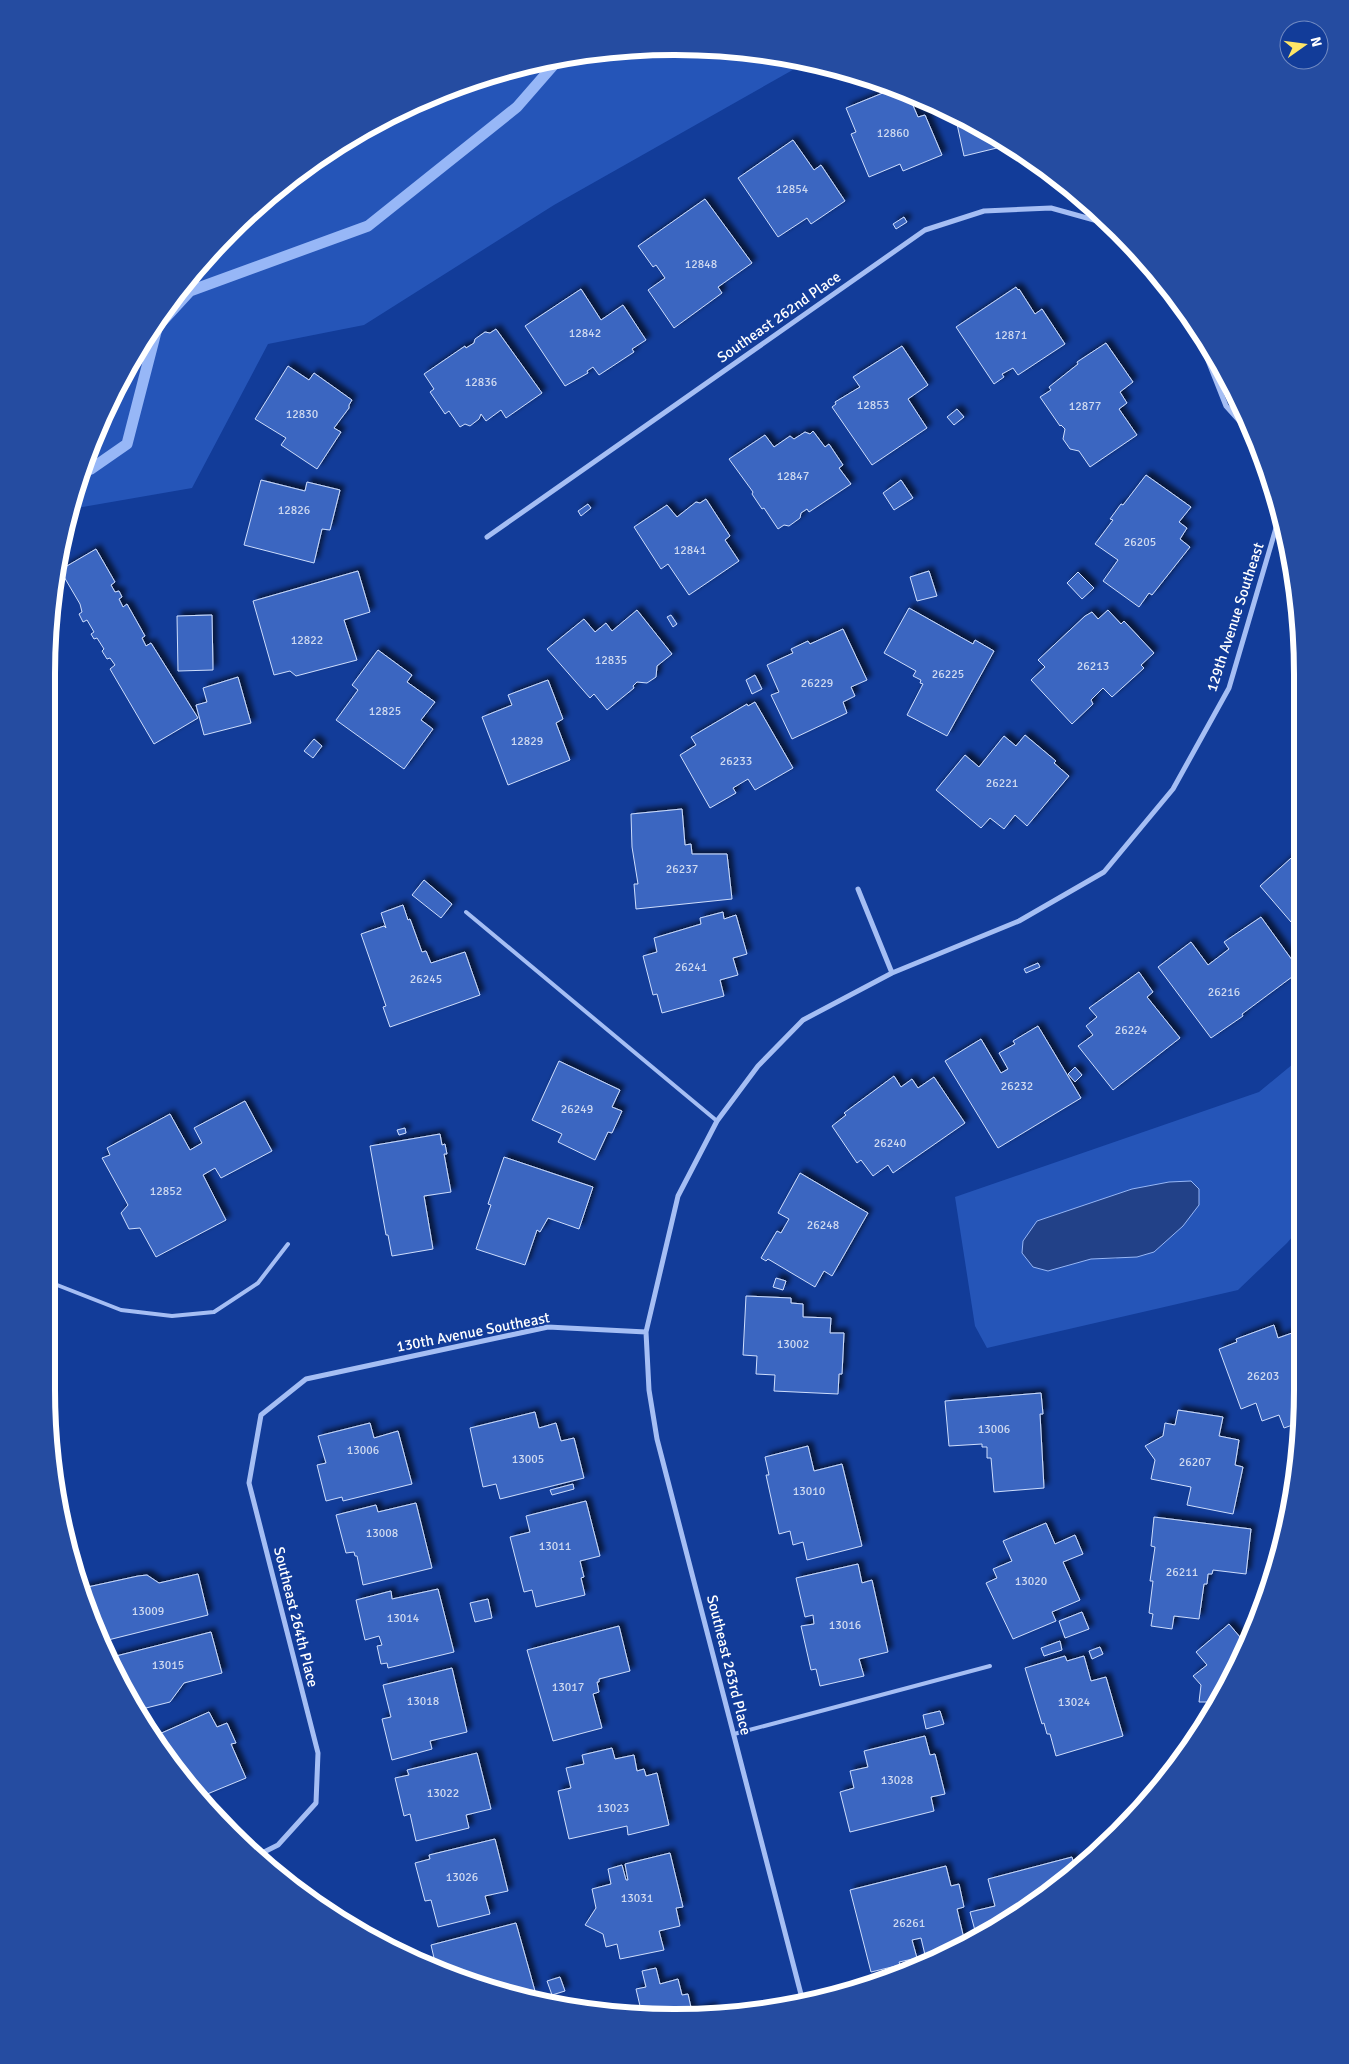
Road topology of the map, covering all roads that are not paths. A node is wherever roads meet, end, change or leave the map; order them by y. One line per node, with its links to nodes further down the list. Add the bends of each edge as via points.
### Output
1 (1096, 220): 5 (street, Southeast 262nd Place, via 1051,208 984,210 925,230)
2 (1208, 359): 3 (street, via 1226,406)
3 (1239, 421)
4 (1276, 528): 8 (street, 129th Avenue Southeast, via 1229,688 1173,789 1104,872 1019,921)
5 (487, 537)
6 (858, 889): 8 (street)
7 (466, 912): 9 (lane)
8 (892, 973): 9 (street, 129th Avenue Southeast, via 803,1020 758,1066)
9 (717, 1121): 12 (street, 129th Avenue Southeast, via 678,1196)
10 (288, 1244): 11 (lane, via 258,1283 214,1312 172,1316 120,1310)
11 (55, 1284)
12 (646, 1332): 13 (street, 130th Avenue Southeast, via 548,1327); 15 (street, Southeast 263rd Place, via 648,1390 657,1439)
13 (306, 1379): 16 (street, Southeast 264th Place, via 261,1415 249,1483 318,1753 316,1803 278,1845)
14 (990, 1666): 15 (lane)
15 (734, 1734): 17 (street, Southeast 263rd Place)
16 (263, 1852)
17 (800, 1996)

